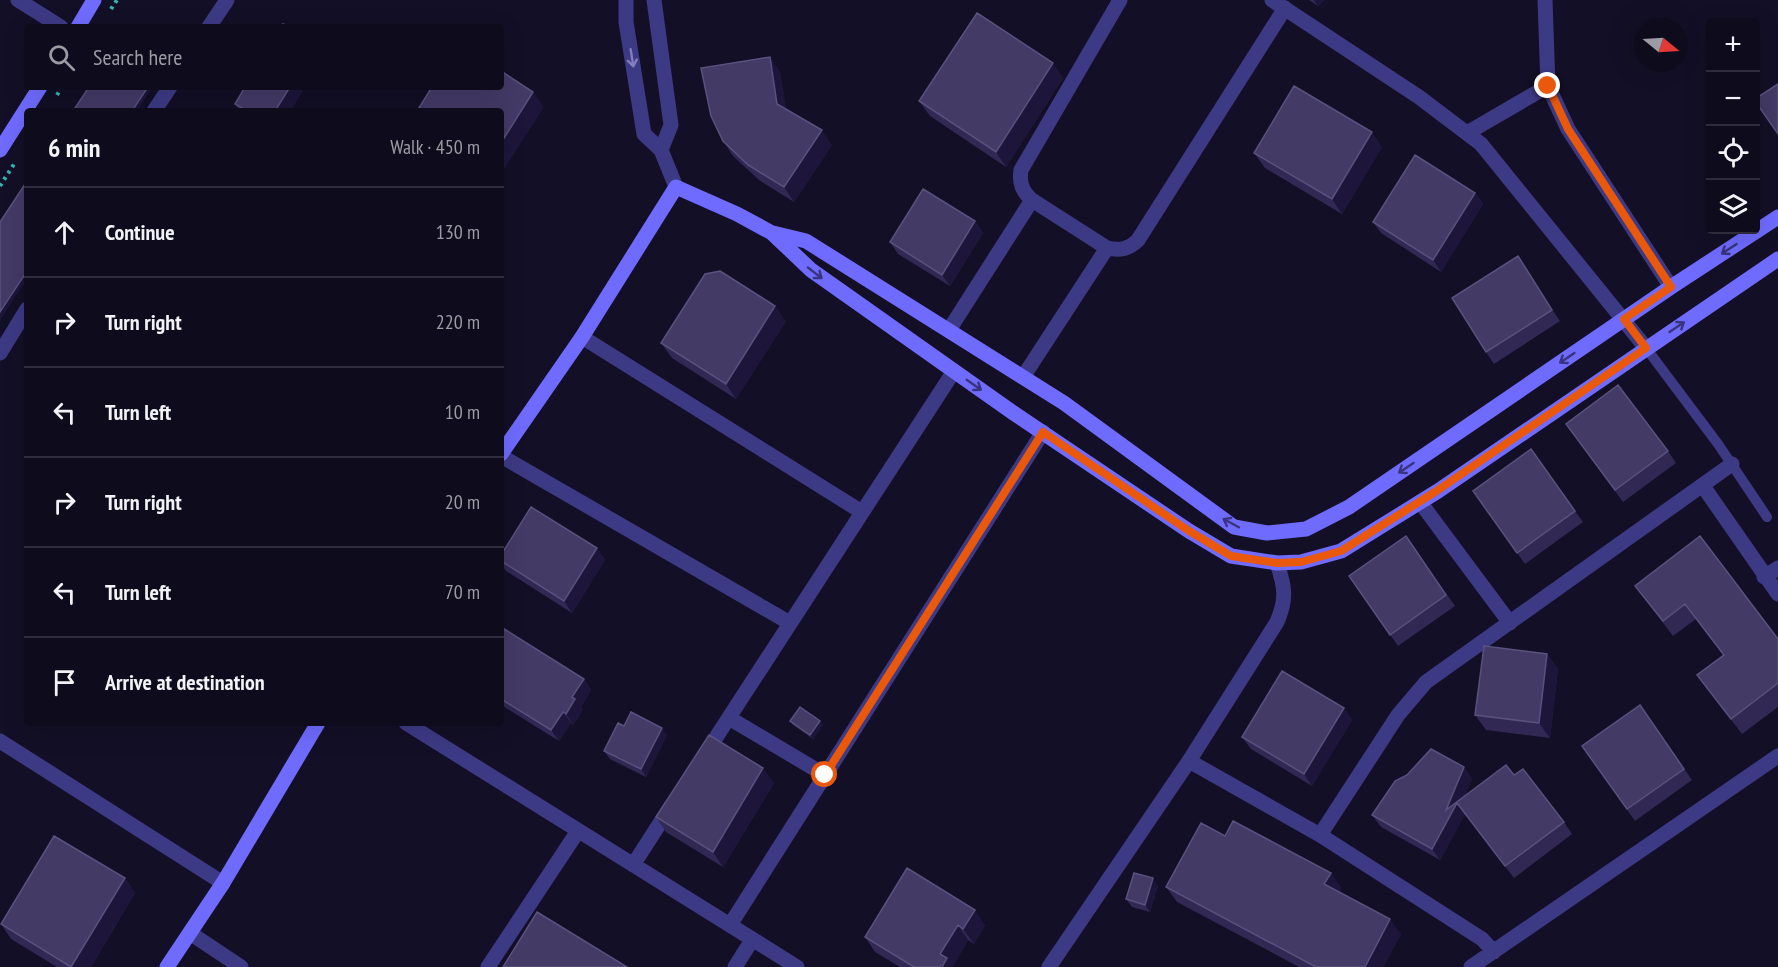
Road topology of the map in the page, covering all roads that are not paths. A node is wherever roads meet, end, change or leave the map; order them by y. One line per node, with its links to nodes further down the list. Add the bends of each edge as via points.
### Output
1 (18, 0): 9 (street)
2 (94, 0): 10 (street)
3 (227, 0): 11 (street)
4 (626, 0): 20 (street, one-way to 20, via 644,134)
5 (654, 0): 20 (street, via 671,125)
6 (1120, 0): 22 (street, via 1021,170 1020,183)
7 (1545, 0): 12 (street)
8 (1279, 4): 18 (street); 25 (street, via 1138,240 1119,250)
9 (56, 24)
10 (80, 24)
11 (211, 24)
12 (1548, 86): 18 (street); 27 (street, via 1568,129)
13 (38, 90): 15 (street)
14 (168, 90): 16 (street)
15 (27, 108)
16 (156, 108)
17 (24, 112): 19 (street)
18 (1467, 133): 29 (street, via 1481,144)
19 (0, 150)
20 (661, 150): 21 (street)
21 (676, 187): 24 (street); 31 (street)
22 (1032, 200): 25 (street); 30 (street)
23 (1778, 218): 27 (street, one-way to 27)
24 (772, 233): 30 (street, via 806,241); 34 (street, one-way to 34, via 811,270)
25 (1107, 248): 35 (street)
26 (1778, 259): 32 (street, one-way to 26)
27 (1671, 287): 29 (street)
28 (24, 314): 33 (street)
29 (1624, 319): 32 (street); 35 (street, one-way to 35, via 1349,507 1306,530 1267,533 1234,527)
30 (949, 330): 35 (street)
31 (582, 337): 37 (street); 42 (street)
32 (1646, 348): 39 (lane); 41 (street)
33 (0, 353)
34 (954, 371): 36 (street, one-way to 36); 42 (street)
35 (1023, 377)
36 (1043, 432): 44 (street, via 1231,556); 57 (street)
37 (504, 451)
38 (504, 457): 49 (street)
39 (1732, 464): 40 (street); 43 (lane)
40 (1703, 486): 46 (street); 48 (street)
41 (1420, 502): 44 (street, via 1341,551 1301,562); 48 (street)
42 (862, 512): 49 (street)
43 (1767, 517)
44 (1277, 563): 55 (street, via 1284,583 1284,606 1277,622)
45 (1778, 568): 46 (street)
46 (1764, 577): 47 (street)
47 (1778, 594)
48 (1510, 622): 60 (street, via 1426,682 1398,715)
49 (790, 623): 50 (street)
50 (729, 718): 56 (street); 57 (street)
51 (316, 726): 62 (street)
52 (411, 726): 59 (street)
53 (0, 741): 62 (street)
54 (1778, 756): 66 (street)
55 (1189, 761): 60 (street); 72 (street)
56 (697, 767)
57 (825, 775): 63 (street)
58 (678, 796): 61 (street)
59 (578, 831): 61 (street); 69 (street)
60 (1320, 835): 66 (street, via 1482,939)
61 (633, 866): 63 (street)
62 (224, 883): 64 (street)
63 (730, 925): 65 (street)
64 (190, 933): 67 (street); 68 (street)
65 (752, 940): 70 (street); 71 (street)
66 (1494, 952): 73 (street)
67 (167, 967)
68 (241, 967)
69 (488, 967)
70 (735, 967)
71 (797, 967)
72 (1049, 967)
73 (1472, 967)

